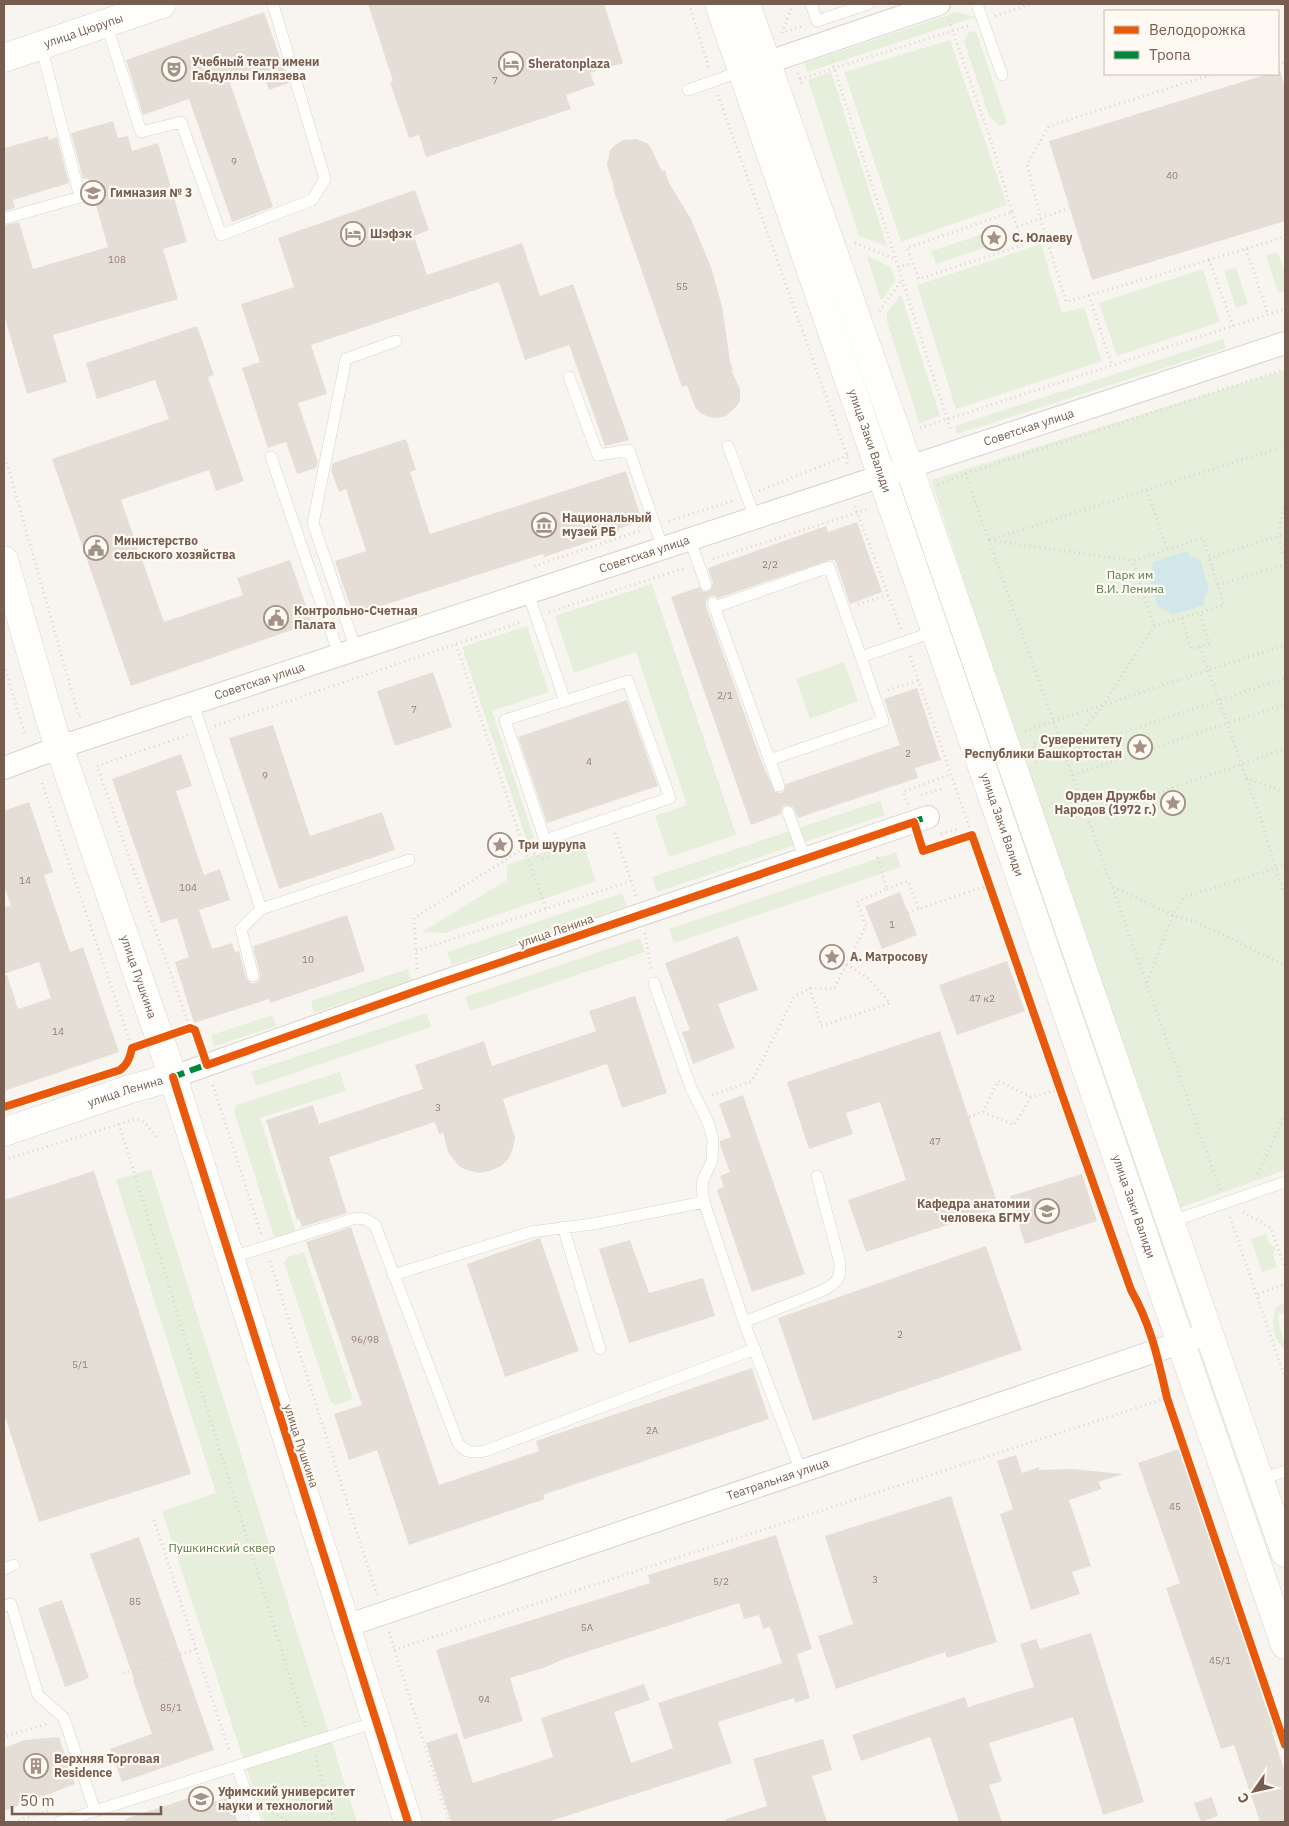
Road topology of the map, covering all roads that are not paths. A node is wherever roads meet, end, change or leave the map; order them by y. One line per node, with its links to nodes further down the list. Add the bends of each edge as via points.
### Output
1 (162, 4): 9 (main road, улица Цюрупы)
2 (273, 4): 9 (lane, via 325,179 312,200 221,235 181,122 141,132)
3 (719, 4): 12 (main road, улица Заки Валиди)
4 (746, 4): 12 (main road, улица Заки Валиди)
5 (811, 4): 6 (lane, via 817,21)
6 (868, 4)
7 (939, 4): 12 (street)
8 (977, 4): 13 (lane)
9 (106, 23): 10 (main road, улица Цюрупы)
10 (41, 46): 11 (main road, улица Цюрупы); 15 (lane, via 80,197)
11 (4, 58)
12 (754, 67): 14 (lane); 21 (main road, улица Заки Валиди); 22 (main road, улица Заки Валиди)
13 (1002, 75)
14 (688, 90)
15 (6, 218)
16 (396, 341): 30 (lane, via 346,359 313,523)
17 (1285, 343): 21 (street, Советская улица)
18 (569, 377): 25 (lane, via 598,455 629,450)
19 (728, 446): 23 (lane)
20 (271, 457): 30 (lane)
21 (909, 467): 22 (street, Советская улица); 50 (main road, улица Заки Валиди)
22 (883, 476): 23 (street, Советская улица); 29 (main road, улица Заки Валиди)
23 (755, 518): 24 (street, Советская улица)
24 (690, 540): 25 (street, Советская улица); 27 (lane)
25 (663, 549): 28 (street, Советская улица)
26 (4, 560): 34 (main road, улица Пушкина)
27 (706, 584)
28 (528, 593): 30 (street, Советская улица); 32 (lane)
29 (936, 631): 31 (lane); 56 (main road, улица Заки Валиди)
30 (347, 653): 33 (street, Советская улица)
31 (861, 657): 35 (lane, via 883,721); 35 (lane, via 829,567 714,605)
32 (565, 700): 32 (lane, via 628,681 670,798 545,840 505,720)
33 (193, 704): 34 (street, Советская улица); 42 (lane)
34 (60, 747): 36 (street, Советская улица); 45 (main road, улица Пушкина)
35 (769, 760): 37 (lane)
36 (4, 768)
37 (779, 786)
38 (788, 812): 40 (lane)
39 (925, 825): 40 (street, улица Ленина, via 870,836)
40 (805, 859): 45 (street, улица Ленина)
41 (409, 860): 42 (lane)
42 (261, 909): 43 (lane, via 241,929)
43 (253, 976)
44 (654, 983): 49 (lane, via 713,1140 712,1161 703,1180)
45 (173, 1077): 46 (main road, улица Ленина); 52 (main road, улица Пушкина)
46 (4, 1132)
47 (817, 1176): 54 (lane, via 840,1263 840,1276 835,1284 824,1290)
48 (1285, 1182): 50 (lane)
49 (704, 1202): 51 (lane); 54 (lane)
50 (1170, 1222): 55 (main road, улица Заки Валиди)
51 (563, 1227): 53 (lane, via 531,1232); 57 (lane)
52 (230, 1258): 53 (lane, via 356,1218 375,1225); 64 (main road, улица Пушкина)
53 (393, 1275): 58 (lane, via 458,1443 463,1450 472,1453)
54 (744, 1322): 58 (lane)
55 (1209, 1333): 56 (street, Театральная улица); 61 (main road, улица Заки Валиди)
56 (1182, 1342): 59 (street, Театральная улица); 65 (main road, улица Заки Валиди)
57 (600, 1349)
58 (755, 1349): 59 (lane)
59 (802, 1471): 64 (street, Театральная улица)
60 (1285, 1471): 61 (lane)
61 (1260, 1480): 62 (main road, улица Заки Валиди)
62 (1285, 1553)
63 (4, 1606): 68 (lane, via 11,1604 38,1695 64,1718)
64 (346, 1626): 66 (main road, улица Пушкина)
65 (1285, 1645)
66 (376, 1722): 67 (lane); 71 (main road, улица Пушкина)
67 (237, 1766): 68 (lane); 70 (lane)
68 (95, 1811): 69 (lane)
69 (60, 1822)
70 (256, 1822)
71 (408, 1822)

